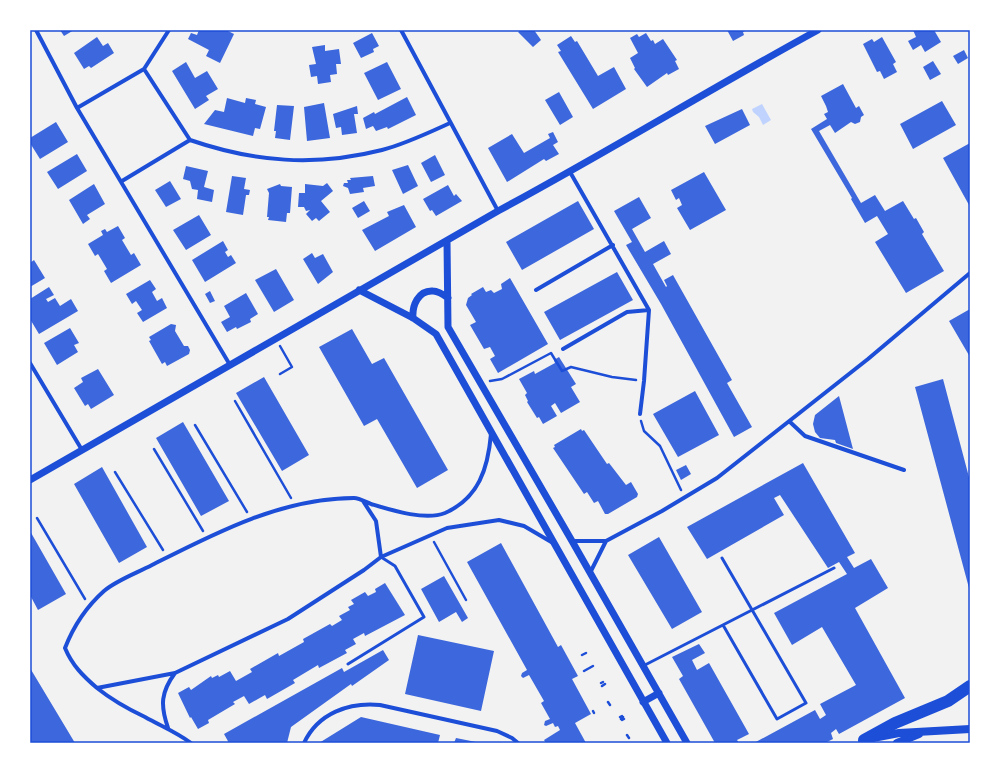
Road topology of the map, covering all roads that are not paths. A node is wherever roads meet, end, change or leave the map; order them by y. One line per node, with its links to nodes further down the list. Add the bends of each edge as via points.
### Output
1 (36, 30): 6 (street)
2 (168, 30): 5 (street)
3 (401, 30): 7 (street)
4 (818, 30): 9 (street, via 708,90)
5 (144, 69): 6 (street); 8 (street)
6 (77, 108): 10 (street)
7 (450, 123): 8 (street, via 383,150 298,161 260,158 223,151); 11 (street)
8 (190, 140): 10 (street)
9 (570, 172): 11 (street); 13 (street)
10 (122, 181): 22 (street)
11 (498, 211): 12 (street)
12 (446, 241): 15 (street); 17 (street)
13 (613, 246): 16 (street); 18 (street)
14 (970, 273): 24 (street)
15 (359, 290): 19 (street); 22 (street)
16 (536, 290)
17 (448, 298): 19 (street, via 434,291 425,292 416,300 412,309); 30 (street, via 448,327)
18 (649, 310): 20 (street, via 627,312); 23 (street)
19 (413, 318): 25 (street, via 436,334)
20 (563, 349)
21 (30, 362): 26 (street)
22 (230, 365): 26 (street)
23 (640, 414)
24 (790, 422): 27 (street, via 805,436); 31 (street, via 717,478)
25 (491, 432): 29 (street, via 487,465 476,488 445,513 429,516 391,510); 32 (street)
26 (82, 450): 28 (street)
27 (904, 470)
28 (30, 480)
29 (363, 501): 33 (street, via 376,521); 43 (street, via 357,498 323,499 224,528 106,590 80,617 65,648 82,676)
30 (572, 541): 31 (street); 36 (street)
31 (606, 541): 36 (street)
32 (557, 546): 33 (street, via 524,526 499,520 447,528); 45 (street)
33 (381, 557): 39 (lane, via 395,566 424,617); 41 (street, via 288,619)
34 (722, 558): 37 (lane)
35 (834, 568): 37 (lane)
36 (590, 573): 40 (street)
37 (752, 610): 38 (lane); 38 (lane, via 806,703 777,719)
38 (723, 625): 40 (lane)
39 (348, 664)
40 (643, 666): 44 (street)
41 (175, 672): 43 (street); 46 (street, via 166,684 163,697 163,715)
42 (970, 686): 49 (highway, via 948,701 895,723)
43 (97, 688): 46 (street, via 113,700)
44 (658, 693): 45 (street); 54 (street)
45 (643, 702): 53 (street)
46 (168, 728): 50 (street)
47 (970, 729): 48 (main road)
48 (927, 731): 49 (main road, via 899,733); 55 (main road)
49 (862, 742)
50 (191, 743)
51 (304, 743): 52 (street, via 308,733 320,721 340,708 363,703 497,731)
52 (518, 743)
53 (667, 743)
54 (687, 743)
55 (897, 743)

